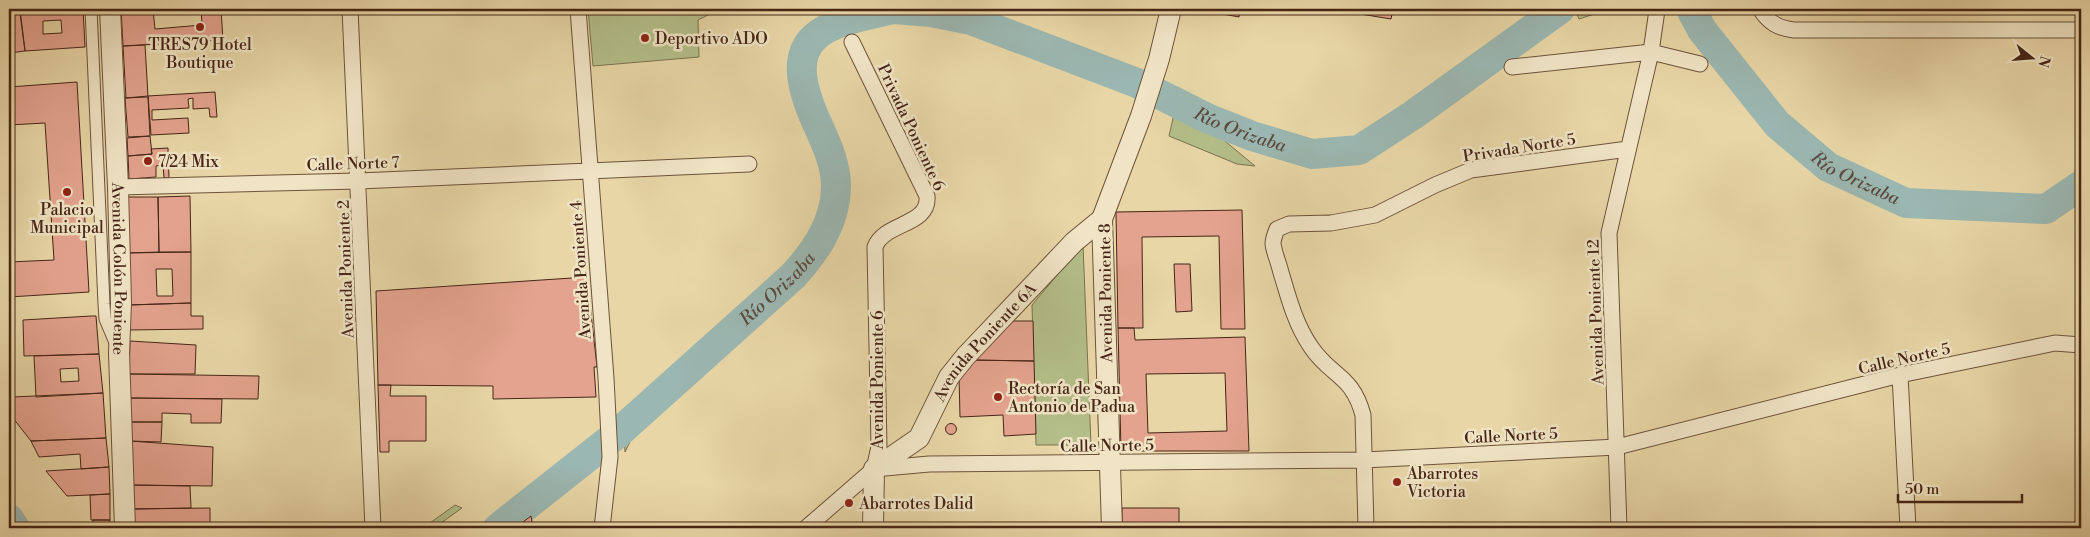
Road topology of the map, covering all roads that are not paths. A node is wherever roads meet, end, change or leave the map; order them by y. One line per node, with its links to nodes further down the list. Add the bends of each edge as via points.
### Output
1 (91, 9): 23 (street, via 105,320)
2 (110, 9): 17 (street, Avenida Colón Poniente)
3 (350, 9): 16 (street, Avenida Poniente 2)
4 (578, 9): 15 (street, Avenida Poniente 4)
5 (1172, 9): 18 (street, Avenida Poniente 8, via 1141,116)
6 (1760, 9): 8 (street, via 1775,26 1794,30)
7 (1657, 10): 10 (street, Avenida Poniente 12)
8 (2081, 30)
9 (852, 42): 19 (street, Privada Poniente 6, via 927,196 928,206 923,213)
10 (1651, 52): 11 (street); 12 (street); 13 (street, Avenida Poniente 12)
11 (1700, 64)
12 (1512, 67)
13 (1628, 149): 26 (street, Avenida Poniente 12, via 1609,242); 27 (street, Privada Norte 5, via 1471,170 1375,215 1331,223 1289,224 1277,229 1273,242 1298,324 1311,348 1353,389 1359,401 1363,416)
14 (749, 164): 15 (street, Calle Norte 7)
15 (590, 170): 16 (street, Calle Norte 7); 33 (street, Avenida Poniente 4, via 610,456)
16 (359, 181): 17 (street, Calle Norte 7); 32 (street, Avenida Poniente 2)
17 (118, 188): 23 (street, Avenida Colón Poniente)
18 (1102, 219): 25 (street, Avenida Poniente 6A, via 1074,242 965,357 950,377); 28 (street, Avenida Poniente 8)
19 (884, 235): 30 (street, Avenida Poniente 6, via 875,247 879,447)
20 (2081, 334): 21 (street)
21 (2054, 343): 22 (street, Calle Norte 5); 24 (street, Calle Norte 5)
22 (2081, 345)
23 (119, 353): 31 (street, Avenida Colón Poniente)
24 (1900, 375): 26 (street, Calle Norte 5); 39 (street)
25 (919, 438): 29 (street); 30 (street, Avenida Poniente 6A)
26 (1617, 447): 27 (street, Calle Norte 5); 38 (street, Avenida Poniente 12)
27 (1364, 460): 28 (street, Calle Norte 5); 37 (street)
28 (1109, 463): 29 (street, Calle Norte 5); 36 (street, Avenida Poniente 8)
29 (930, 464): 30 (street, Calle Norte 5)
30 (874, 469): 34 (street); 35 (street, Avenida Poniente 6)
31 (125, 528)
32 (373, 528)
33 (602, 528)
34 (806, 528)
35 (873, 528)
36 (1112, 528)
37 (1366, 528)
38 (1619, 528)
39 (1908, 528)

